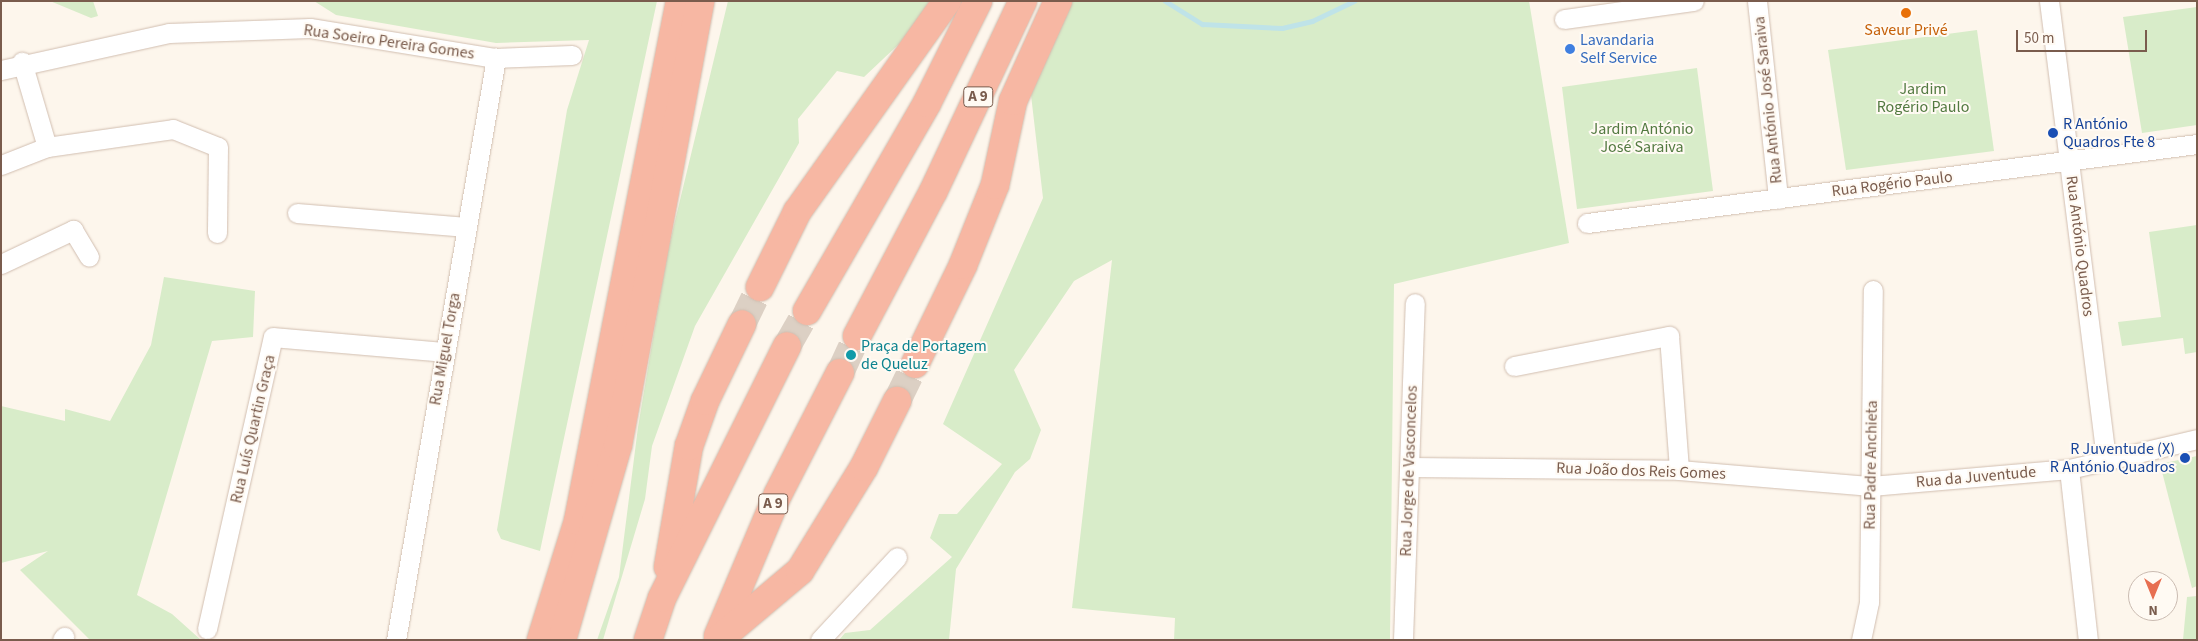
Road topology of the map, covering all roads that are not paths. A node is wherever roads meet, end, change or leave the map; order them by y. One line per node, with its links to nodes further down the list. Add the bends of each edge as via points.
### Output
1 (680, 1): 51 (highway, via 578,521)
2 (700, 1): 16 (highway)
3 (718, 1): 16 (highway)
4 (947, 1): 28 (highway, via 797,212)
5 (978, 1): 31 (highway, A 9, via 927,103)
6 (1023, 1): 33 (highway, A 9, via 933,192)
7 (1058, 1): 36 (highway, via 1013,101 995,185 964,265)
8 (1694, 1): 11 (street)
9 (1757, 1): 21 (street, Rua António José Saraiva)
10 (2049, 1): 19 (street, Rua António Quadros)
11 (1564, 19)
12 (572, 55): 13 (street, Rua Soeiro Pereira Gomes)
13 (496, 58): 14 (street, Rua Soeiro Pereira Gomes, via 310,28 169,33); 24 (street, Rua Miguel Torga)
14 (22, 62): 15 (street, Rua Soeiro Pereira Gomes); 18 (street)
15 (1, 70)
16 (680, 126): 41 (highway)
17 (2197, 144): 19 (street, Rua Rogério Paulo)
18 (47, 147): 20 (street); 25 (street, via 173,129 218,147)
19 (2069, 161): 21 (street, Rua Rogério Paulo); 42 (street, Rua António Quadros)
20 (1, 165)
21 (1778, 199): 23 (street, Rua Rogério Paulo)
22 (297, 212): 24 (street)
23 (1587, 223)
24 (466, 227): 35 (street, Rua Miguel Torga)
25 (216, 233)
26 (89, 257): 27 (street, via 73,230)
27 (1, 264)
28 (760, 288)
29 (1873, 290): 46 (street, Rua Padre Anchieta)
30 (1415, 303): 43 (street, Rua Jorge de Vasconcelos)
31 (806, 310)
32 (742, 324): 48 (highway, via 705,401 689,446)
33 (858, 336)
34 (787, 346): 48 (highway)
35 (444, 352): 49 (street, Rua Luís Quartin Graça, via 273,337); 50 (street, Rua Miguel Torga)
36 (915, 364)
37 (1514, 366): 45 (street, via 1669,336)
38 (840, 373): 55 (highway, A 9, via 778,494)
39 (897, 401): 55 (highway, via 864,467 800,571)
40 (2197, 439): 42 (street, Rua da Juventude)
41 (618, 445): 52 (highway); 53 (highway, via 608,527)
42 (2106, 460): 44 (street, Rua da Juventude)
43 (1410, 467): 45 (street, Rua João dos Reis Gomes); 57 (street, Rua Jorge de Vasconcelos)
44 (2069, 469): 46 (street, Rua da Juventude); 59 (street)
45 (1679, 470): 46 (street, Rua João dos Reis Gomes)
46 (1871, 486): 58 (street, Rua Padre Anchieta, via 1869,602)
47 (897, 557): 56 (street)
48 (662, 598): 54 (highway)
49 (207, 629)
50 (396, 640)
51 (541, 640)
52 (562, 640)
53 (580, 640)
54 (648, 640)
55 (717, 640)
56 (820, 640)
57 (1403, 640)
58 (1861, 640)
59 (2088, 640)

